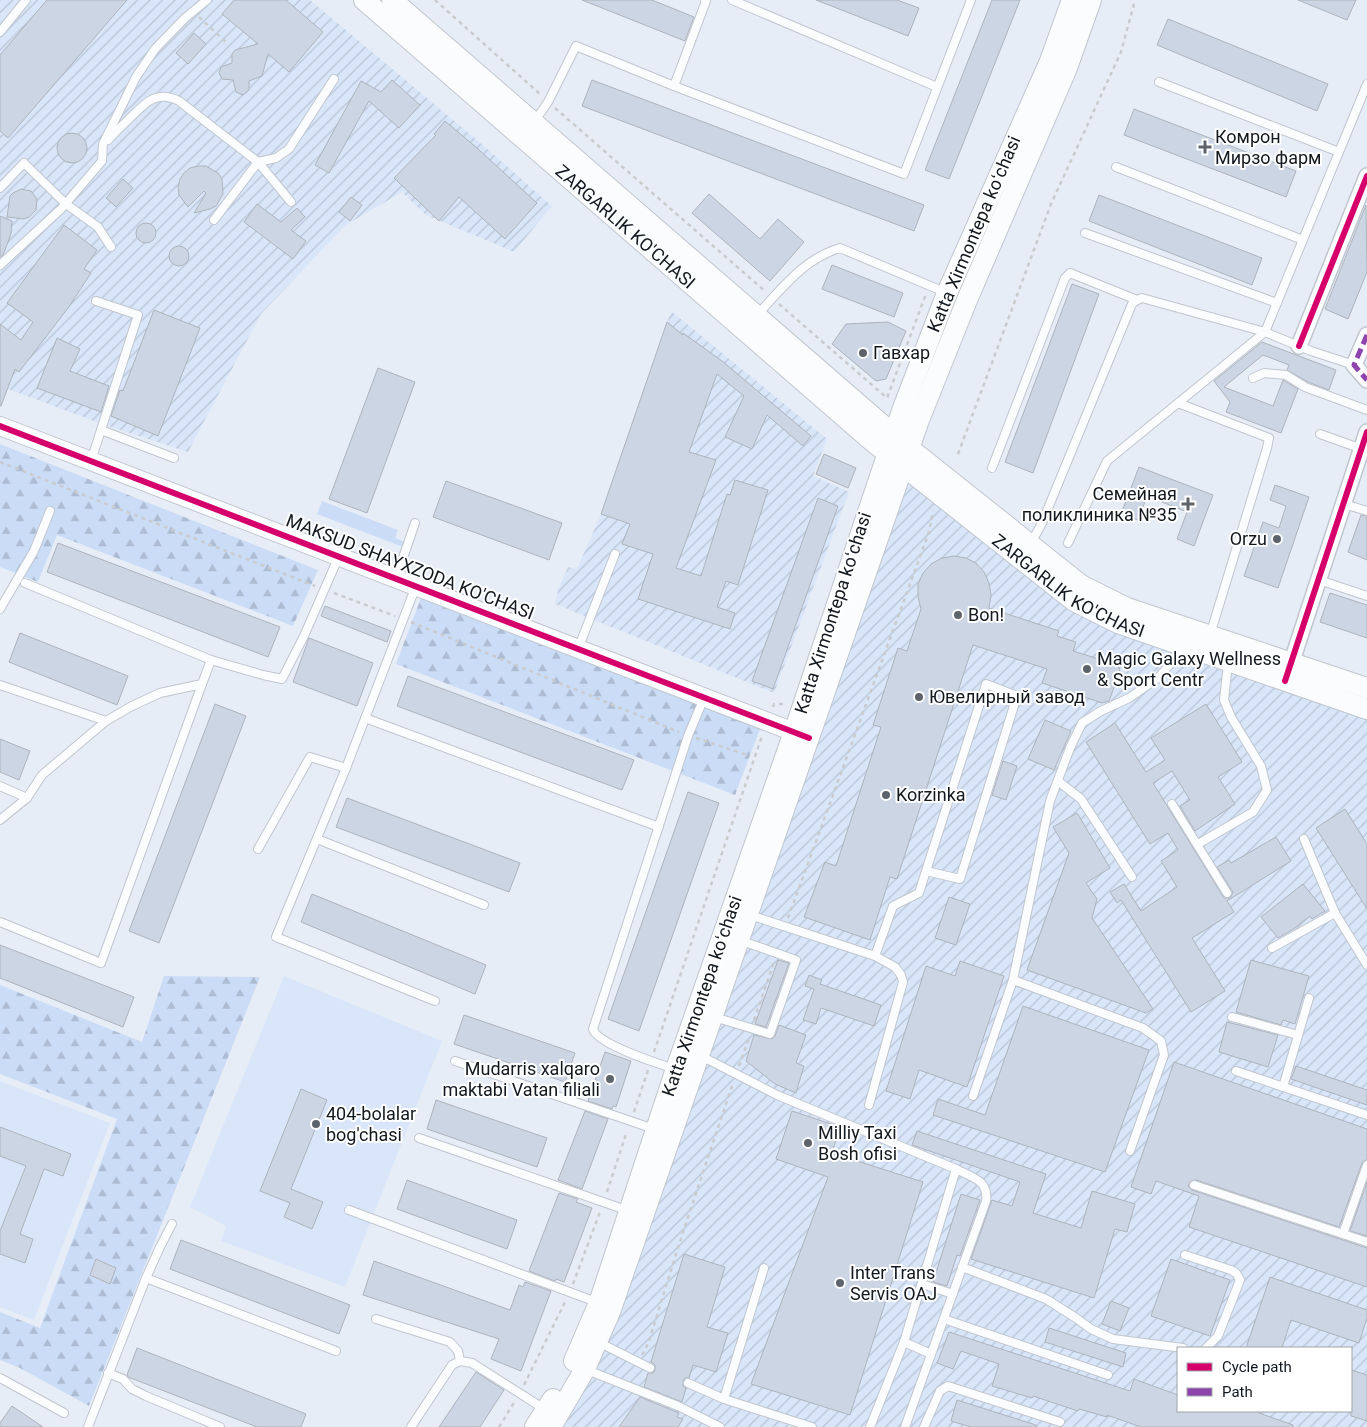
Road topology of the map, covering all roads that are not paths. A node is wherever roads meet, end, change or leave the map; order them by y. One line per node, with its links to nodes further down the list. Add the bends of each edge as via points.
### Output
1 (26, 0): 9 (lane)
2 (207, 0): 16 (lane, via 155,49 136,77)
3 (364, 0): 15 (main road, ZARGARLIK KO'CHASI)
4 (392, 0): 15 (main road, ZARGARLIK KO'CHASI)
5 (706, 0): 13 (lane)
6 (732, 0): 14 (lane)
7 (971, 0): 14 (lane)
8 (1083, 4): 29 (main road, Katta Xirmontepa koʻchasi, via 1050,61); 47 (main road, Katta Xirmontepa koʻchasi, via 1063,77)
9 (0, 32)
10 (334, 79): 18 (lane, via 289,149 276,158)
11 (1159, 82): 17 (lane)
12 (1367, 84): 17 (lane)
13 (674, 86): 14 (lane, via 904,174); 15 (lane, via 576,46 548,102)
14 (937, 87)
15 (528, 130): 33 (main road, ZARGARLIK KO'CHASI); 47 (main road, ZARGARLIK KO'CHASI)
16 (103, 144): 18 (lane, via 148,101 170,97); 23 (lane, via 102,161)
17 (1339, 152): 26 (lane)
18 (258, 162): 22 (lane); 24 (lane)
19 (1116, 167): 26 (lane)
20 (1367, 176): 36 (street)
21 (0, 188): 23 (lane, via 24,163)
22 (291, 202)
23 (66, 204): 27 (lane, via 98,227); 28 (lane)
24 (214, 220)
25 (1085, 233): 32 (lane)
26 (1303, 240): 32 (lane)
27 (111, 247)
28 (0, 265)
29 (938, 288): 33 (lane, via 840,248 812,261 790,279); 47 (main road, Katta Xirmontepa koʻchasi)
30 (1137, 300): 34 (lane, via 1142,298); 50 (lane, via 1070,273 1065,278); 56 (lane, via 1132,304)
31 (96, 301): 43 (lane, via 138,314)
32 (1277, 303): 34 (lane)
33 (757, 316): 47 (main road, ZARGARLIK KO'CHASI)
34 (1265, 332): 36 (lane); 40 (lane)
35 (1367, 335): 37 (street)
36 (1299, 346): 37 (lane)
37 (1354, 366): 39 (street)
38 (1252, 378): 41 (lane, via 1264,373 1286,376 1305,387)
39 (1367, 380)
40 (1178, 403): 55 (lane, via 1108,461); 65 (lane, via 1269,438)
41 (1367, 410)
42 (0, 426): 49 (street, MAKSUD SHAYXZODA KO'CHASI)
43 (101, 430): 48 (lane); 49 (lane)
44 (1367, 432): 46 (street)
45 (1320, 434): 46 (lane)
46 (1362, 449): 51 (street)
47 (898, 451): 56 (main road, ZARGARLIK KO'CHASI); 66 (main road, ZARGARLIK KO'CHASI, via 1074,601 1118,623); 78 (main road, Katta Xirmontepa koʻchasi)
48 (174, 458)
49 (91, 461): 58 (street, MAKSUD SHAYXZODA KO'CHASI)
50 (992, 468)
51 (1344, 504): 53 (lane); 60 (street)
52 (50, 511): 64 (lane, via 34,551)
53 (1367, 511)
54 (415, 523): 59 (lane)
55 (1068, 544)
56 (1030, 545): 65 (main road, ZARGARLIK KO'CHASI, via 1094,592 1127,608)
57 (615, 554): 67 (lane)
58 (339, 556): 59 (street, MAKSUD SHAYXZODA KO'CHASI); 68 (lane, via 282,679)
59 (396, 578): 62 (street, MAKSUD SHAYXZODA KO'CHASI)
60 (1319, 580): 63 (lane); 70 (street)
61 (25, 583): 68 (lane)
62 (416, 586): 67 (street, MAKSUD SHAYXZODA KO'CHASI); 76 (lane)
63 (1367, 596)
64 (0, 608)
65 (1210, 635): 70 (main road, ZARGARLIK KO'CHASI)
66 (1185, 646): 69 (main road, ZARGARLIK KO'CHASI); 80 (lane, via 1158,678 1082,723)
67 (578, 649): 74 (street, MAKSUD SHAYXZODA KO'CHASI)
68 (211, 660): 71 (lane)
69 (1229, 661): 70 (main road, ZARGARLIK KO'CHASI); 88 (lane, via 1224,700 1231,718 1261,766 1267,790 1253,812)
70 (1289, 672): 73 (main road, ZARGARLIK KO'CHASI); 75 (main road, ZARGARLIK KO'CHASI)
71 (202, 684): 77 (lane, via 160,693); 96 (lane, via 101,963)
72 (0, 685): 77 (lane)
73 (1367, 688)
74 (704, 698): 78 (street, MAKSUD SHAYXZODA KO'CHASI); 85 (lane)
75 (1367, 709)
76 (365, 718): 79 (lane); 85 (lane)
77 (106, 721): 82 (lane, via 42,775)
78 (801, 735): 95 (main road, Katta Xirmontepa koʻchasi); 107 (main road, Katta Xirmontepa koʻchasi)
79 (346, 768): 87 (lane); 89 (lane, via 310,757)
80 (1058, 781): 91 (lane, via 1081,799); 101 (lane, via 1050,801)
81 (0, 786): 82 (lane)
82 (27, 798): 84 (lane)
83 (1172, 804): 88 (lane)
84 (0, 820)
85 (658, 827): 109 (lane, via 593,1029 596,1036 650,1062)
86 (1304, 838): 94 (lane)
87 (317, 839): 93 (lane); 103 (lane, via 276,938)
88 (1198, 844): 92 (lane)
89 (258, 849)
90 (926, 871): 90 (lane, via 986,684 1018,696 960,879); 99 (lane, via 919,893 893,906)
91 (1132, 877)
92 (1227, 893)
93 (484, 905)
94 (1335, 913): 98 (lane); 100 (lane)
95 (748, 914): 97 (main road, Katta Xirmontepa koʻchasi); 99 (lane)
96 (0, 922)
97 (739, 940): 104 (main road, Katta Xirmontepa koʻchasi); 104 (lane, via 796,960 794,967 770,1034)
98 (1272, 948)
99 (875, 956): 113 (lane, via 896,967 903,982)
100 (1367, 965)
101 (1013, 980): 112 (lane); 117 (lane, via 1143,1028 1161,1041 1164,1056)
102 (1309, 998): 106 (lane)
103 (435, 1002)
104 (712, 1017): 107 (main road, Katta Xirmontepa koʻchasi)
105 (1232, 1017): 106 (lane)
106 (1298, 1035): 111 (lane)
107 (692, 1051): 109 (main road, Katta Xirmontepa koʻchasi); 119 (lane, via 777,1095); 135 (main road, Katta Xirmontepa koʻchasi, via 610,1312)
108 (455, 1061): 115 (lane)
109 (676, 1069): 115 (main road, Katta Xirmontepa koʻchasi)
110 (1236, 1071): 111 (lane)
111 (1284, 1087): 114 (lane)
112 (973, 1096)
113 (869, 1105)
114 (1367, 1115)
115 (656, 1130): 122 (main road, Katta Xirmontepa koʻchasi)
116 (419, 1138): 122 (lane)
117 (1130, 1151)
118 (1367, 1165): 124 (lane)
119 (956, 1169): 128 (lane, via 980,1181 987,1192); 130 (lane)
120 (1194, 1185): 124 (lane)
121 (349, 1210): 132 (lane)
122 (629, 1210): 132 (main road, Katta Xirmontepa koʻchasi)
123 (172, 1224): 129 (lane)
124 (1343, 1234): 125 (lane)
125 (1367, 1242)
126 (1185, 1255): 138 (lane, via 1231,1270 1240,1280 1218,1336)
127 (764, 1268): 148 (lane)
128 (962, 1268): 131 (lane); 137 (lane, via 1046,1299 1113,1340)
129 (146, 1278): 139 (lane); 144 (lane)
130 (922, 1284): 131 (lane); 136 (lane)
131 (953, 1294): 134 (lane)
132 (598, 1303): 135 (main road, Katta Xirmontepa koʻchasi)
133 (376, 1318): 141 (lane, via 450,1342 458,1351)
134 (944, 1320): 140 (lane); 145 (lane)
135 (592, 1339): 142 (lane); 143 (main road, Katta Xirmontepa koʻchasi); 150 (main road, Katta Xirmontepa koʻchasi, via 565,1378)
136 (904, 1342): 140 (lane); 159 (lane)
137 (1177, 1347)
138 (1207, 1347)
139 (336, 1351)
140 (931, 1354): 160 (lane)
141 (460, 1361): 150 (lane, via 472,1362); 156 (lane, via 452,1365)
142 (650, 1368)
143 (585, 1369): 150 (main road, Katta Xirmontepa koʻchasi); 152 (lane, via 678,1406)
144 (108, 1373): 154 (lane); 155 (lane, via 123,1379 132,1389 146,1396)
145 (1108, 1376)
146 (0, 1378): 149 (lane)
147 (688, 1383): 148 (lane)
148 (724, 1399): 158 (lane)
149 (64, 1413)
150 (552, 1418): 157 (main road, Katta Xirmontepa koʻchasi)
151 (1060, 1422): 153 (lane, via 948,1386 940,1391)
152 (717, 1426)
153 (926, 1426)
154 (88, 1427)
155 (220, 1427)
156 (410, 1427)
157 (535, 1427)
158 (812, 1427)
159 (870, 1427)
160 (905, 1427)

